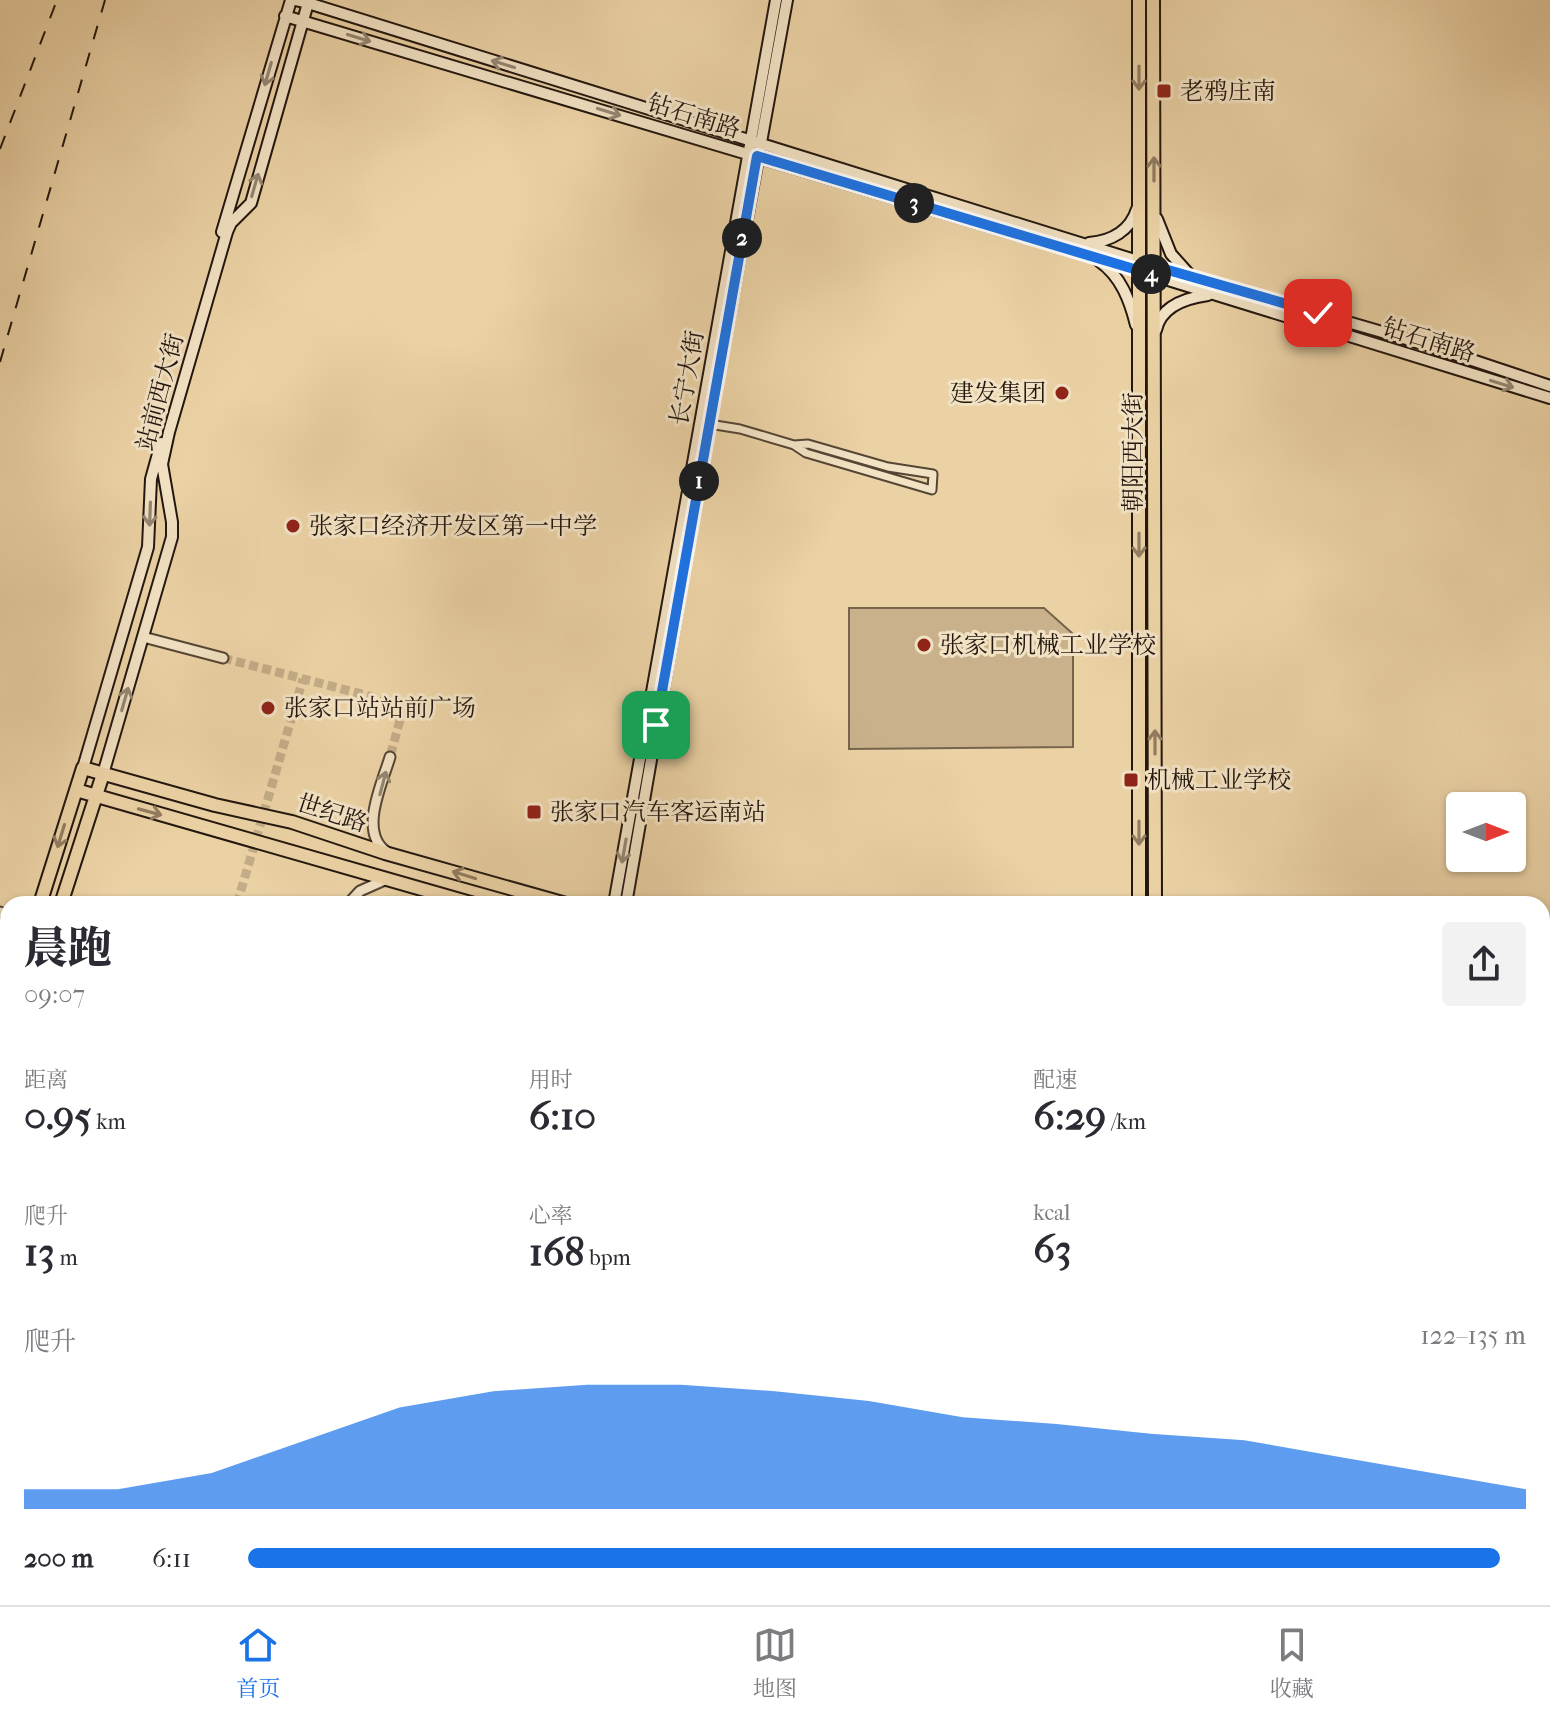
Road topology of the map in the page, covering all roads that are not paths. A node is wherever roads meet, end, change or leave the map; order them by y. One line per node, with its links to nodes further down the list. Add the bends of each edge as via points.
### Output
1 (293, 0): 6 (main road, 站前西大街); 7 (main road, 站前西大街)
2 (776, 0): 9 (main road, 长宁大街)
3 (787, 0): 9 (main road, 长宁大街)
4 (1139, 0): 11 (main road, 朝阳西大街, one-way to 11)
5 (1153, 0): 12 (main road, 朝阳西大街, one-way to 5)
6 (308, 3): 8 (main road, 站前西大街); 9 (main road, 钻石南路, one-way to 6)
7 (285, 16): 8 (main road, 钻石南路); 24 (main road, 站前西大街, one-way to 24)
8 (302, 21): 10 (main road, 钻石南路, one-way to 10); 24 (main road, 站前西大街, one-way to 8, via 227,232 251,203)
9 (756, 142): 10 (main road, 长宁大街); 13 (main road, 钻石南路)
10 (752, 154): 14 (main road, 钻石南路); 23 (main road, 长宁大街); 42 (main road, 长宁大街, one-way to 42)
11 (1139, 203): 13 (main road, via 1123,231); 15 (main road, 朝阳西大街)
12 (1154, 205): 16 (main road, 朝阳西大街); 17 (main road, via 1171,254)
13 (1080, 242): 15 (main road, 钻石南路)
14 (1091, 256): 15 (main road, 钻石南路); 20 (main road, via 1117,278)
15 (1139, 266): 16 (main road, 钻石南路); 20 (main road, 朝阳西大街)
16 (1154, 270): 17 (main road, 钻石南路); 18 (main road, 钻石南路); 19 (main road, 朝阳西大街)
17 (1196, 278): 21 (main road, 钻石南路)
18 (1214, 294): 19 (main road, via 1187,298 1165,312); 22 (main road, 钻石南路, one-way to 22)
19 (1154, 340): 45 (main road, 朝阳西大街, one-way to 19)
20 (1140, 341): 44 (main road, 朝阳西大街, one-way to 44)
21 (1550, 386)
22 (1550, 398)
23 (709, 424): 25 (street); 43 (main road, 长宁大街)
24 (167, 432): 26 (main road, 站前西大街, via 162,464 172,537); 29 (main road, 站前西大街, one-way to 29, via 153,470 148,547)
25 (794, 445): 25 (street, via 806,453 932,490 933,474)
26 (143, 637): 27 (street); 30 (main road, 站前西大街, one-way to 26)
27 (223, 658)
28 (390, 757): 35 (street, one-way to 28, via 377,845 372,823)
29 (83, 768): 30 (main road, 世纪路); 31 (main road, 站前西大街)
30 (103, 774): 32 (main road, 站前西大街); 33 (main road, 世纪路)
31 (76, 790): 32 (main road, 世纪路); 37 (main road, 站前西大街, one-way to 37)
32 (96, 796): 34 (main road, 世纪路, one-way to 34); 38 (main road, 站前西大街)
33 (210, 804): 34 (main road); 35 (main road, 世纪路, via 292,822)
34 (204, 826): 36 (main road, 世纪路)
35 (399, 857): 36 (main road); 41 (main road, 世纪路, one-way to 35)
36 (393, 881): 39 (street); 40 (main road, 世纪路)
37 (43, 896)
38 (64, 896)
39 (355, 896)
40 (446, 896)
41 (538, 896)
42 (615, 896)
43 (627, 896)
44 (1139, 896)
45 (1155, 896)

